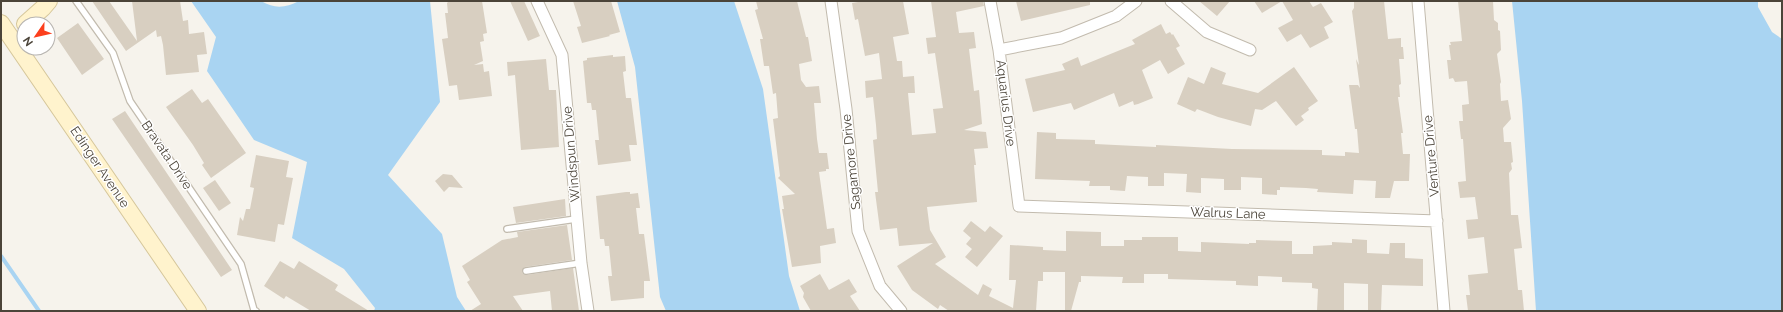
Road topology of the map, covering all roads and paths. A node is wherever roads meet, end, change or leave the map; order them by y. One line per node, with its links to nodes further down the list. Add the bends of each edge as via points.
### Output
1 (49, 1): 9 (street)
2 (76, 1): 21 (lane, Bravata Drive, via 113,53 130,101 241,264)
3 (537, 1): 15 (street, Windspun Drive, via 562,55)
4 (831, 1): 23 (street, Sagamore Drive, via 844,94 858,231 880,286)
5 (990, 1): 12 (street, Aquarius Drive)
6 (1136, 1): 12 (street, via 1116,16 1061,38)
7 (1171, 1): 13 (street, via 1207,32)
8 (1418, 1): 16 (street, Venture Drive)
9 (34, 16)
10 (16, 26): 11 (street)
11 (5, 29): 20 (street, Edinger Avenue)
12 (999, 50): 14 (street, Aquarius Drive)
13 (1250, 50)
14 (1019, 206): 16 (street, Walrus Lane)
15 (576, 219): 17 (lane); 18 (street, Windspun Drive)
16 (1437, 221): 24 (street, Venture Drive)
17 (507, 229)
18 (581, 263): 19 (lane); 22 (street, Windspun Drive)
19 (526, 271)
20 (198, 311)
21 (254, 311)
22 (588, 311)
23 (901, 311)
24 (1444, 311)

